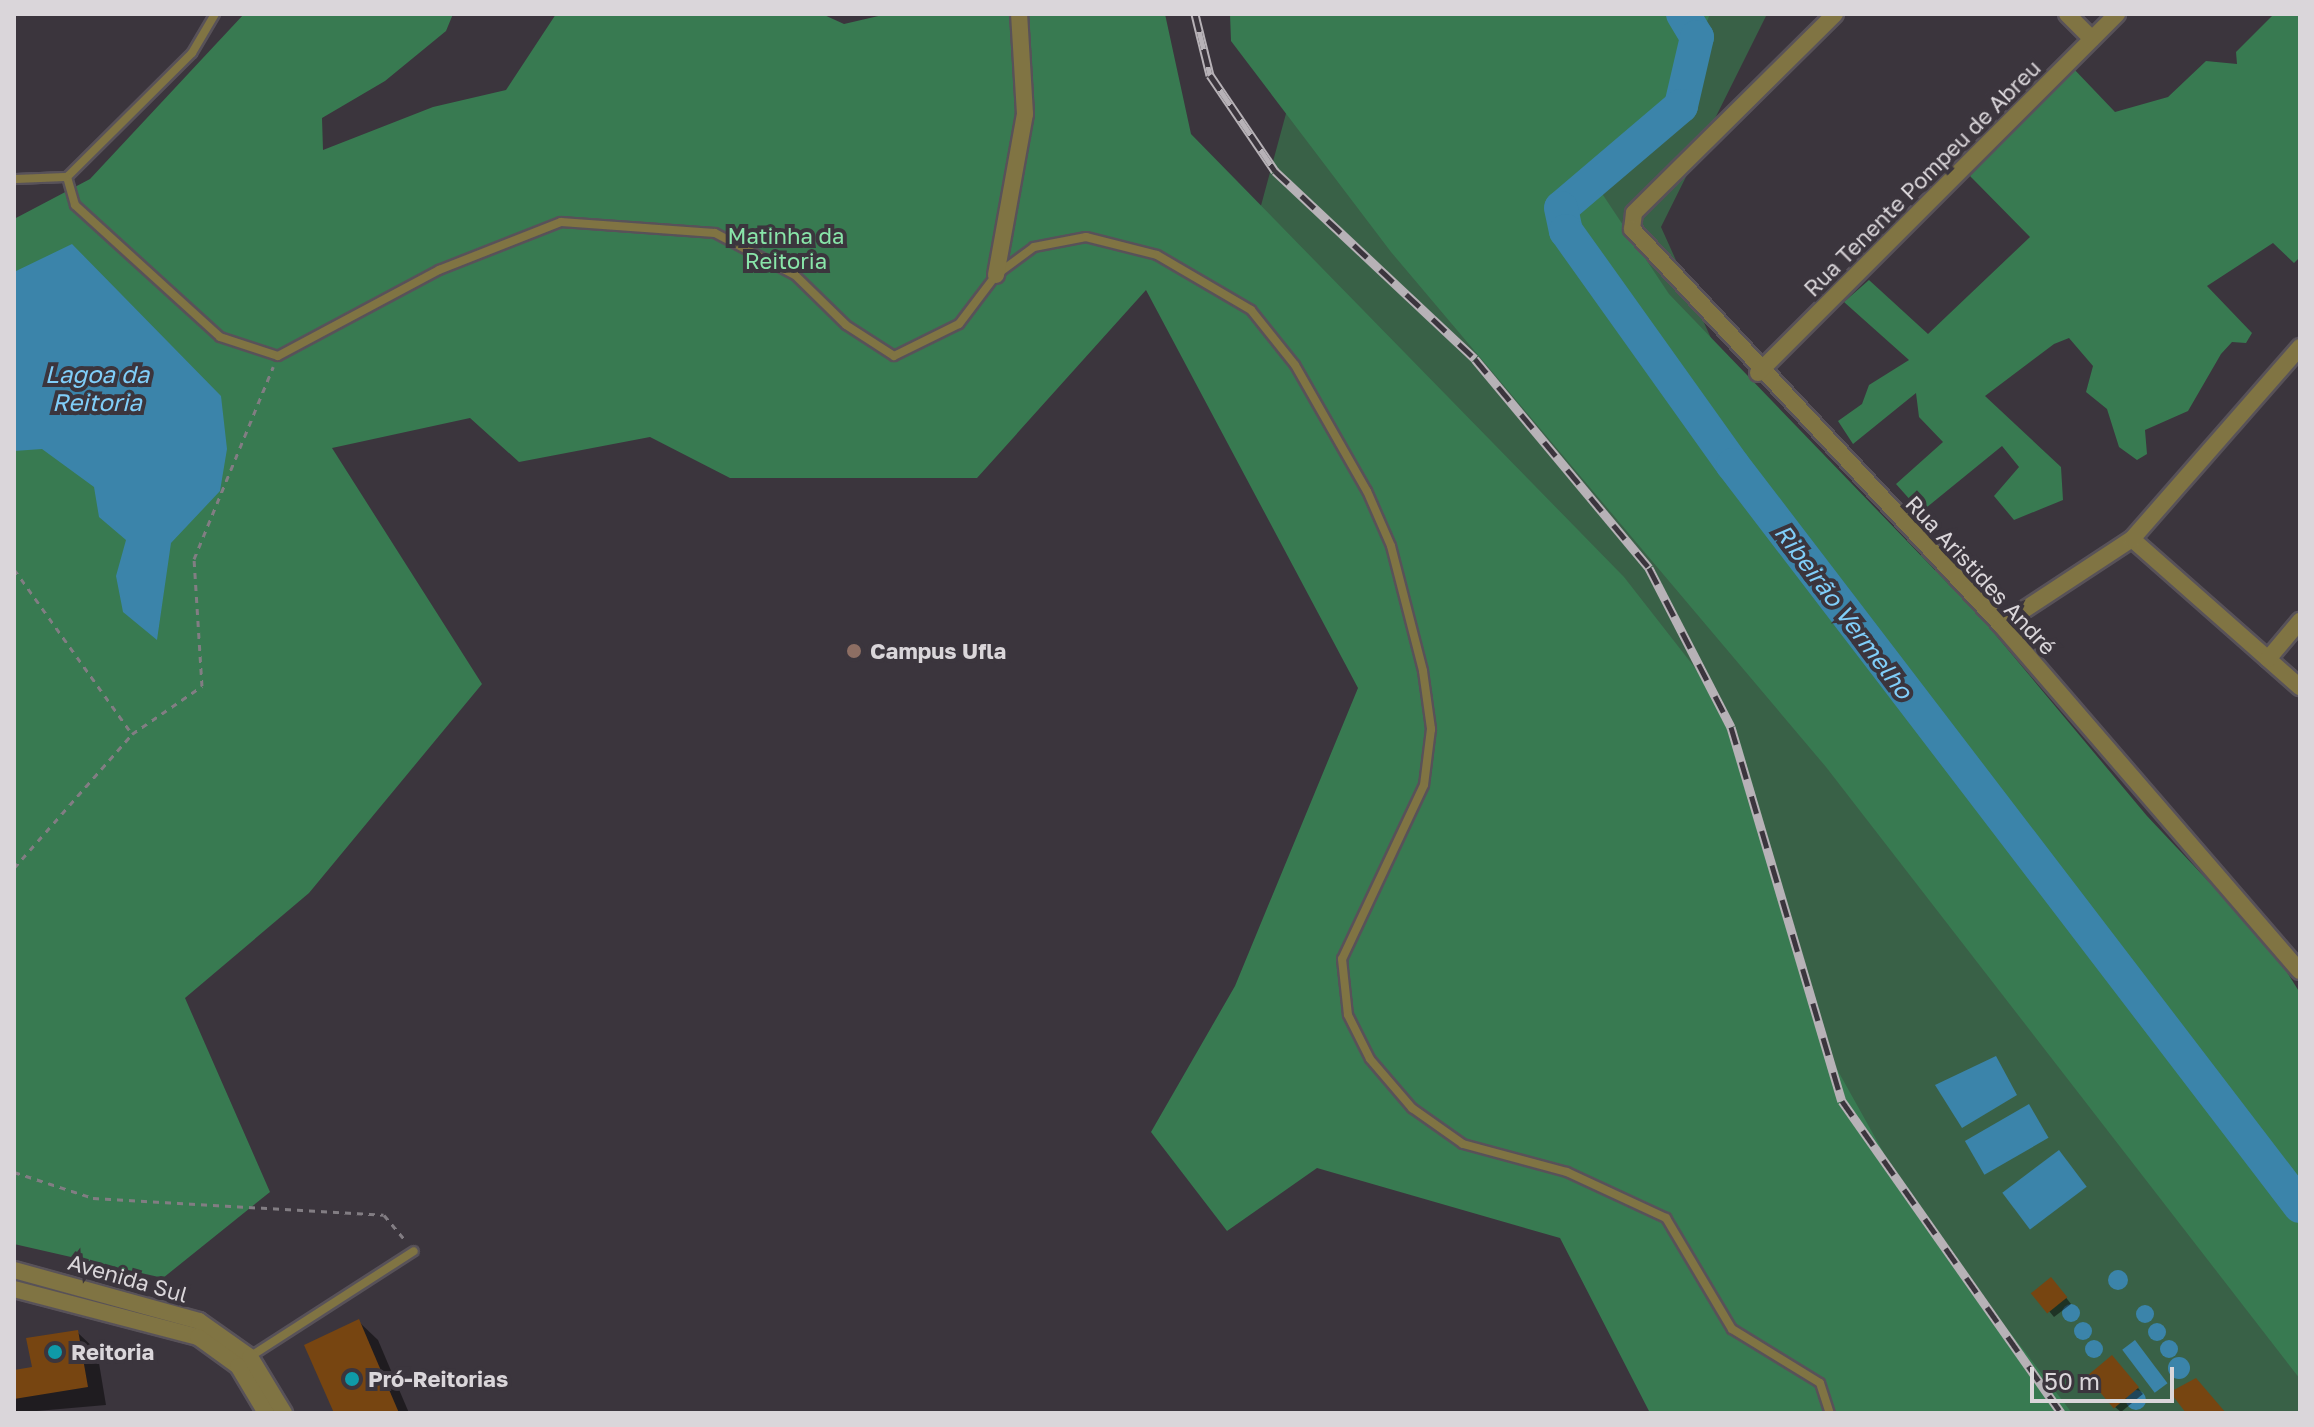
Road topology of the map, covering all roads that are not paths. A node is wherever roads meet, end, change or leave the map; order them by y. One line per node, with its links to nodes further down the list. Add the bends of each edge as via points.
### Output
1 (215, 14): 7 (lane, via 192,53)
2 (1019, 14): 9 (street, via 1025,114)
3 (1835, 14): 11 (street, Rua Aristides André, via 1634,213 1637,238)
4 (2067, 14): 6 (street)
5 (2117, 14): 6 (street, Rua Tenente Pompeu de Abreu)
6 (2092, 39): 11 (street, Rua Tenente Pompeu de Abreu)
7 (67, 177): 8 (lane); 9 (lane, via 75,205 220,337 278,356 439,270 561,222 715,233 795,275 846,325 894,356 959,324)
8 (14, 179)
9 (996, 275): 24 (lane, via 1034,247 1086,237 1157,255 1251,310 1295,365 1391,546 1431,729 1424,785 1342,959 1348,1015 1370,1059 1412,1108 1463,1144 1567,1172 1666,1218 1684,1237 1732,1329 1820,1383)
10 (2300, 347): 12 (street)
11 (1758, 373): 14 (street, Rua Aristides André)
12 (2132, 539): 14 (street); 15 (street)
13 (2300, 621): 15 (street)
14 (2001, 625): 17 (street, Rua Aristides André)
15 (2268, 659): 16 (street)
16 (2300, 687)
17 (2300, 971)
18 (414, 1251): 21 (lane)
19 (14, 1270): 21 (street, Avenida Sul, via 199,1321)
20 (14, 1289): 21 (street, Avenida Sul, via 165,1323)
21 (244, 1361): 22 (street, Avenida Sul); 23 (street, Avenida Sul)
22 (266, 1413)
23 (284, 1413)
24 (1830, 1413)

